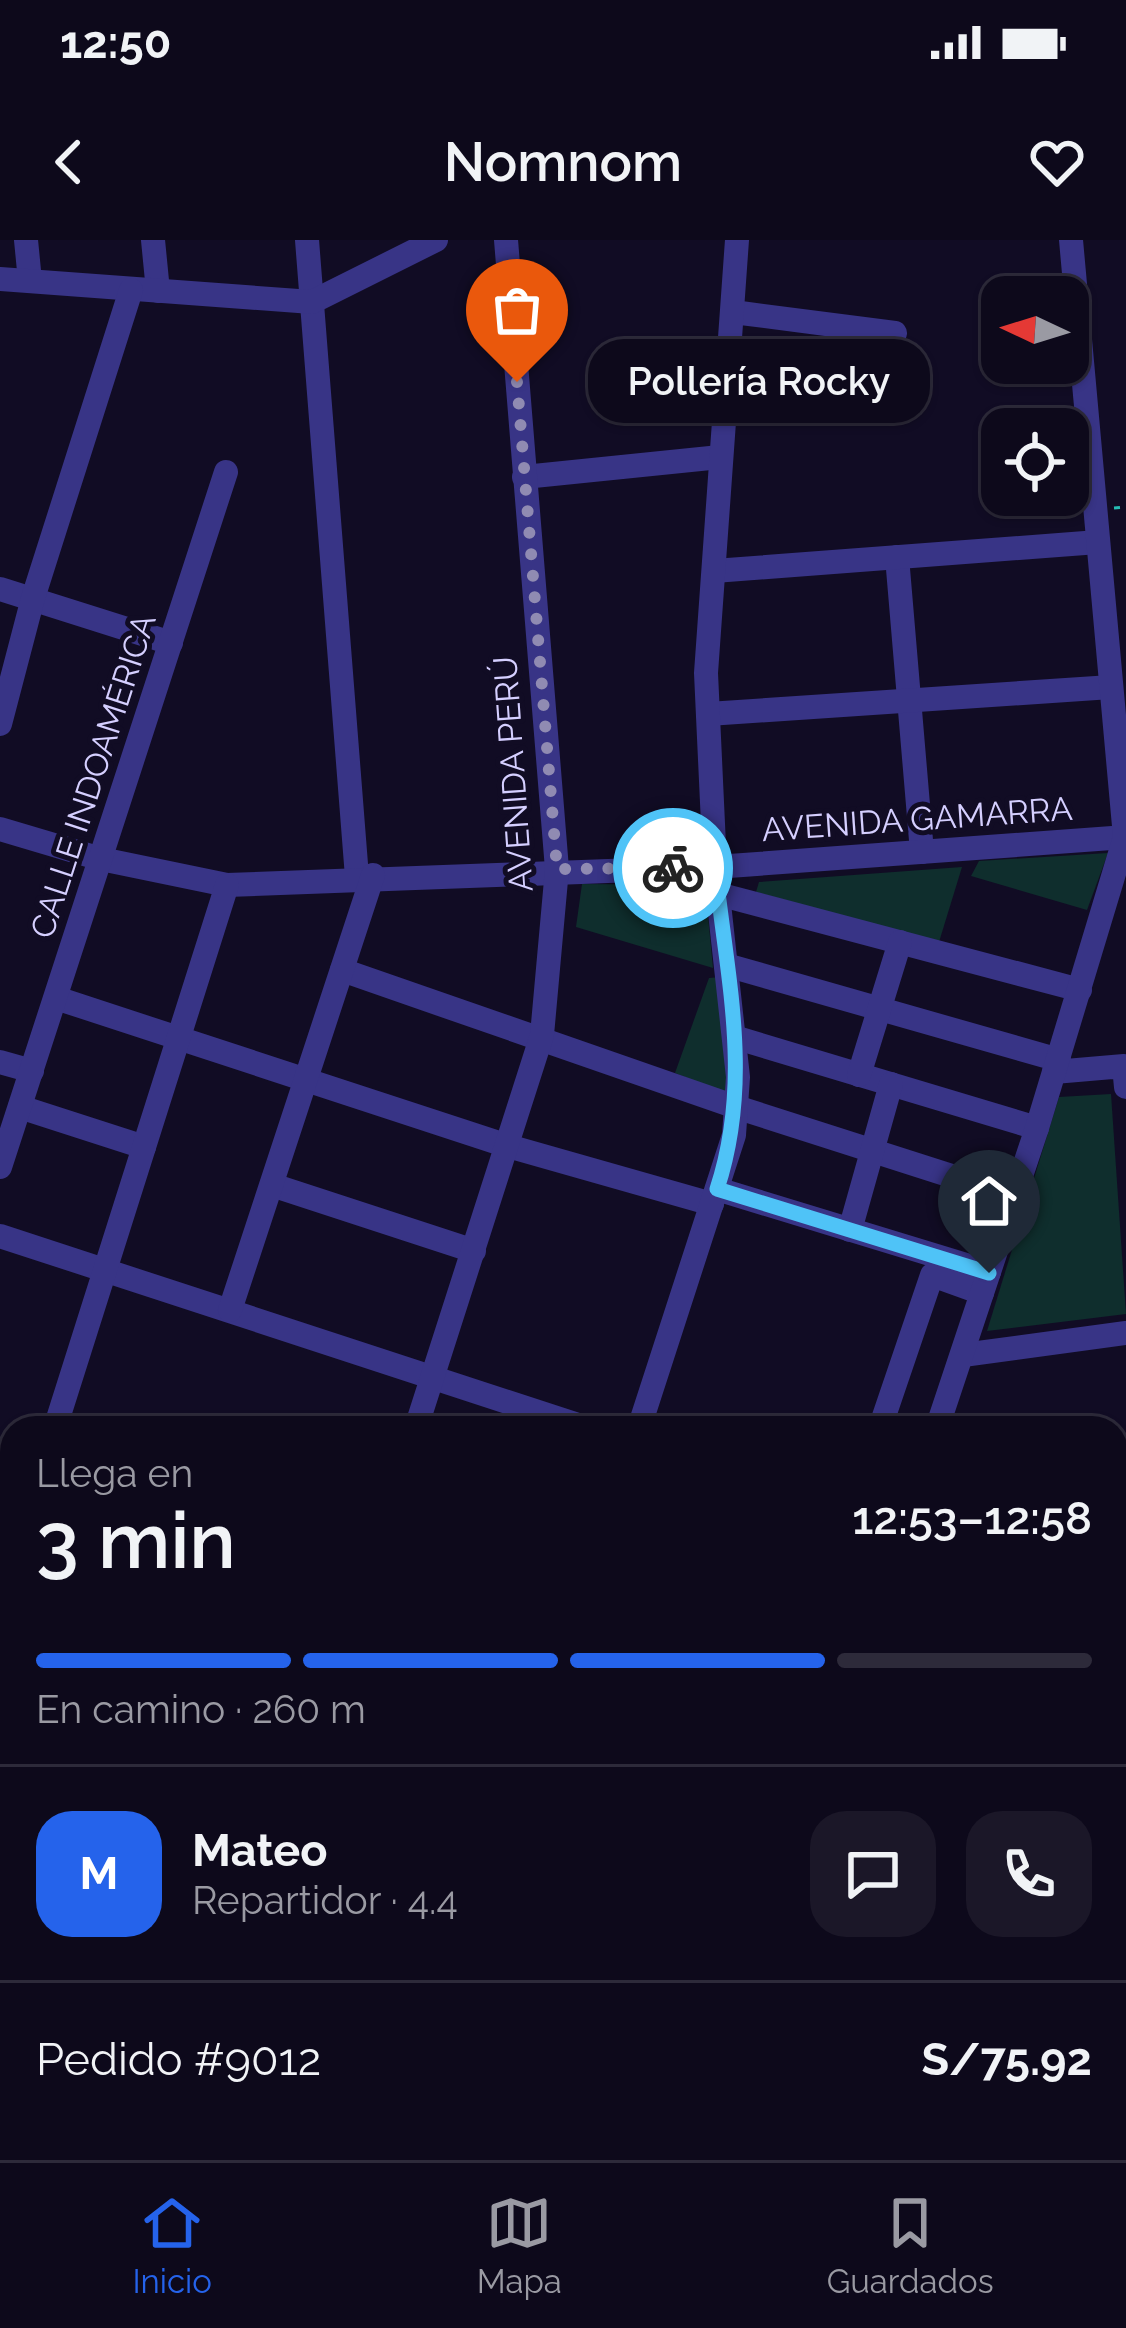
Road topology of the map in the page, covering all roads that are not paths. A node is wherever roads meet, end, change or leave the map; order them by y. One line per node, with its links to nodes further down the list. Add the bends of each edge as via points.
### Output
1 (26, 240): 9 (street)
2 (153, 240): 11 (street)
3 (307, 240): 12 (street)
4 (436, 240): 12 (street)
5 (506, 240): 17 (street, AVENIDA PERÚ)
6 (737, 240): 13 (street)
7 (1071, 240): 18 (street)
8 (0, 278): 9 (street)
9 (30, 281): 10 (street)
10 (130, 290): 11 (street); 22 (street)
11 (158, 290): 12 (street)
12 (312, 302): 34 (street)
13 (733, 312): 14 (street); 15 (street)
14 (895, 332)
15 (720, 457): 17 (street); 20 (street)
16 (226, 472): 23 (street, CALLE INDOAMÉRICA)
17 (524, 477): 33 (street, AVENIDA PERÚ)
18 (1098, 542): 19 (street); 24 (street)
19 (897, 557): 20 (street); 25 (street)
20 (714, 571): 26 (street)
21 (0, 589): 22 (street)
22 (33, 598): 23 (street); 27 (street)
23 (171, 643): 31 (street, CALLE INDOAMÉRICA)
24 (1111, 687): 25 (street); 29 (street)
25 (909, 700): 26 (street); 30 (street)
26 (708, 714): 32 (street)
27 (0, 724)
28 (0, 829): 31 (street, AVENIDA GAMARRA)
29 (1125, 837): 30 (street, AVENIDA GAMARRA); 40 (street)
30 (922, 852): 32 (street, AVENIDA GAMARRA)
31 (100, 859): 35 (street, AVENIDA GAMARRA); 41 (street, CALLE INDOAMÉRICA)
32 (715, 867): 33 (street, AVENIDA GAMARRA); 36 (street)
33 (557, 869): 34 (street, AVENIDA GAMARRA); 43 (street, AVENIDA PERÚ)
34 (365, 876): 35 (street, AVENIDA GAMARRA); 39 (street)
35 (227, 885): 44 (street)
36 (718, 894): 37 (street); 38 (street)
37 (900, 942): 40 (street); 42 (street)
38 (726, 965): 42 (street); 45 (street)
39 (342, 970): 43 (street); 51 (street)
40 (1080, 990): 47 (street)
41 (56, 998): 44 (street); 48 (street, CALLE INDOAMÉRICA)
42 (880, 1009): 47 (street); 50 (street)
43 (542, 1035): 54 (street); 56 (street, AVENIDA PERÚ)
44 (179, 1036): 51 (street); 57 (street)
45 (734, 1037): 50 (street); 54 (street)
46 (0, 1062): 48 (street)
47 (1056, 1066): 49 (street); 55 (street)
48 (32, 1071): 53 (street, CALLE INDOAMÉRICA)
49 (1125, 1073)
50 (859, 1075): 52 (street)
51 (305, 1082): 56 (street); 60 (street)
52 (891, 1084): 55 (street); 58 (street)
53 (20, 1106): 57 (street); 59 (street, CALLE INDOAMÉRICA)
54 (736, 1107): 58 (street); 62 (street)
55 (1037, 1128): 61 (street)
56 (508, 1145): 62 (street); 65 (street, AVENIDA PERÚ)
57 (144, 1147): 66 (street)
58 (873, 1151): 61 (street); 63 (street)
59 (0, 1168)
60 (272, 1185): 65 (street); 68 (street)
61 (1014, 1196): 67 (street)
62 (714, 1197): 63 (street); 75 (street)
63 (850, 1230): 67 (street)
64 (0, 1236): 66 (street)
65 (474, 1251): 71 (street, AVENIDA PERÚ)
66 (105, 1270): 68 (street); 72 (street)
67 (986, 1283): 70 (street); 76 (street, via 932,1275)
68 (230, 1310): 71 (street)
69 (1126, 1334): 70 (street)
70 (963, 1355): 77 (street)
71 (432, 1379): 73 (street, AVENIDA PERÚ); 74 (street)
72 (59, 1416)
73 (420, 1416)
74 (549, 1416)
75 (643, 1416)
76 (884, 1416)
77 (941, 1416)

